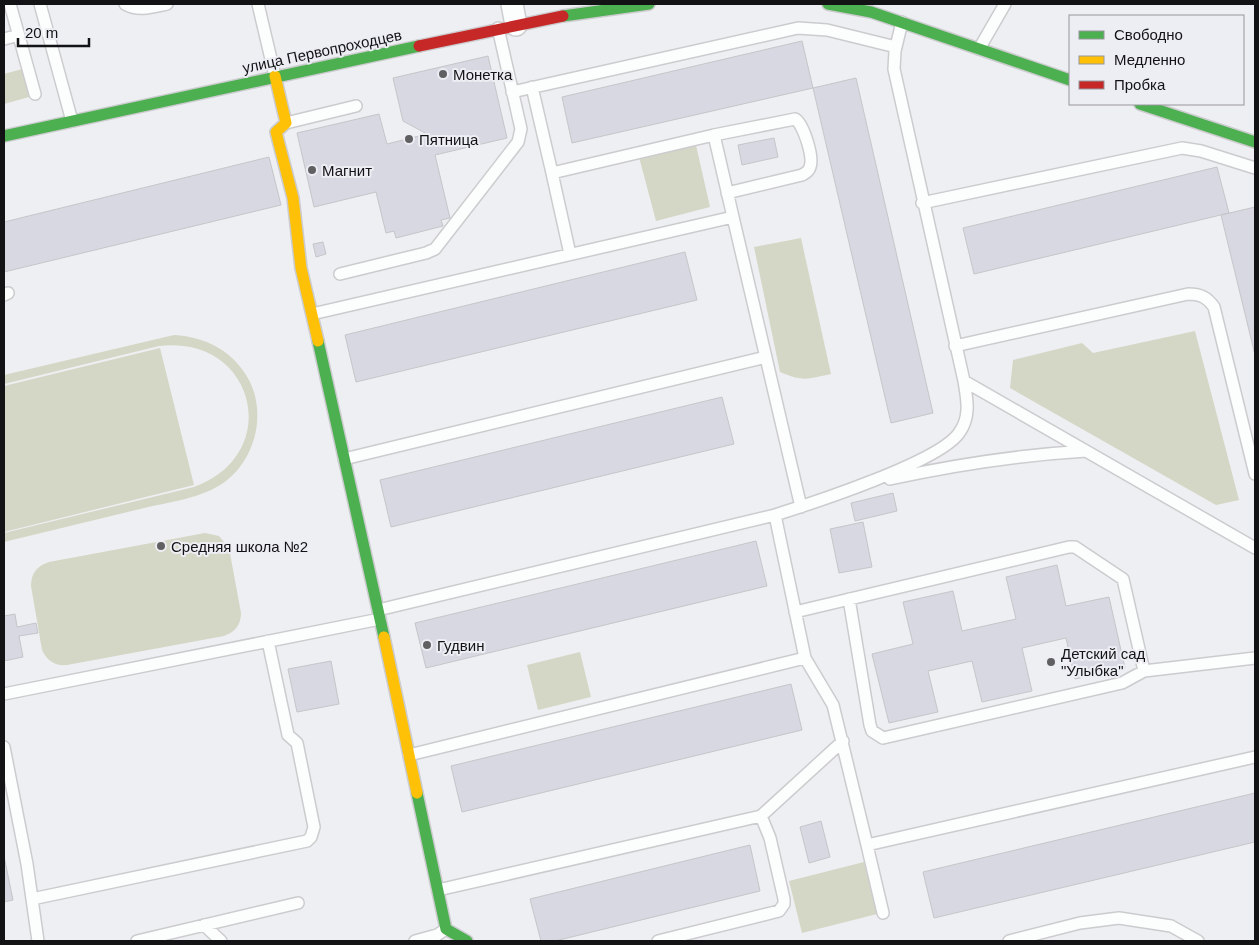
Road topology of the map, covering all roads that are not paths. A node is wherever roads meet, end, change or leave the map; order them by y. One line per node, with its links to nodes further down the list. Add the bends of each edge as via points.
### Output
1 (10, 4): 12 (lane)
2 (40, 4): 23 (lane)
3 (125, 4): 4 (lane, via 135,8)
4 (167, 4)
5 (258, 4): 16 (lane)
6 (512, 4): 11 (street)
7 (649, 4): 11 (street, улица Первопроходцев, via 570,14)
8 (828, 4): 10 (street)
9 (1005, 4): 15 (lane)
10 (902, 22): 14 (lane); 15 (street)
11 (507, 27): 16 (street, улица Первопроходцев); 19 (lane)
12 (19, 35): 13 (lane); 20 (lane)
13 (4, 39)
14 (896, 47): 18 (lane, via 828,30 798,28); 31 (lane, via 894,69)
15 (979, 50): 17 (street)
16 (275, 76): 23 (street, улица Первопроходцев); 24 (street)
17 (1069, 80)
18 (532, 87): 19 (lane); 29 (lane)
19 (512, 92): 34 (lane, via 521,129 518,142 442,242 426,253)
20 (35, 94)
21 (1143, 105): 27 (street)
22 (356, 106): 24 (lane)
23 (72, 121): 26 (street, улица Первопроходцев)
24 (286, 123): 35 (street, via 276,132 293,198 301,268)
25 (714, 135): 29 (lane); 30 (lane); 30 (lane, via 795,119 803,126 811,163 807,172)
26 (4, 136)
27 (1255, 142)
28 (1255, 168): 31 (lane, via 1182,148)
29 (552, 173): 33 (lane)
30 (727, 192): 32 (lane)
31 (922, 203): 36 (lane)
32 (733, 217): 33 (lane); 37 (lane)
33 (570, 254): 35 (lane)
34 (340, 274)
35 (312, 314): 40 (street)
36 (955, 346): 38 (lane); 41 (lane, via 1198,294 1214,307)
37 (766, 357): 40 (lane); 43 (lane)
38 (964, 382): 39 (lane); 42 (lane, via 968,406 959,434 924,458)
39 (1086, 452): 42 (lane, via 945,467); 45 (lane)
40 (344, 459): 48 (street)
41 (1255, 474)
42 (854, 486): 43 (lane)
43 (801, 507): 44 (lane)
44 (775, 515): 47 (lane); 48 (lane)
45 (1255, 548)
46 (849, 599): 47 (lane); 52 (lane, via 1075,547 1123,579); 52 (lane, via 870,725 872,731 882,738 1122,683)
47 (795, 612): 50 (lane)
48 (379, 614): 49 (lane); 56 (street)
49 (268, 641): 53 (lane); 61 (lane, via 288,735 297,743 314,827 311,837 297,843)
50 (804, 658): 54 (lane, via 833,705); 56 (lane)
51 (1255, 658): 52 (lane)
52 (1144, 671)
53 (4, 694)
54 (843, 740): 58 (lane); 59 (lane)
55 (4, 747): 61 (lane)
56 (409, 755): 60 (street)
57 (1255, 757): 59 (lane)
58 (761, 816): 60 (lane); 71 (lane, via 770,838 784,899 782,908)
59 (867, 845): 63 (lane)
60 (438, 890): 65 (street)
61 (32, 899): 66 (lane)
62 (298, 903): 64 (lane)
63 (883, 914)
64 (204, 925): 67 (lane); 68 (lane)
65 (446, 929): 69 (lane); 70 (street)
66 (38, 941)
67 (137, 941)
68 (221, 941)
69 (415, 941)
70 (467, 941)
71 (658, 941)
72 (1009, 941): 73 (lane, via 1080,923 1119,918 1171,926)
73 (1198, 941)

